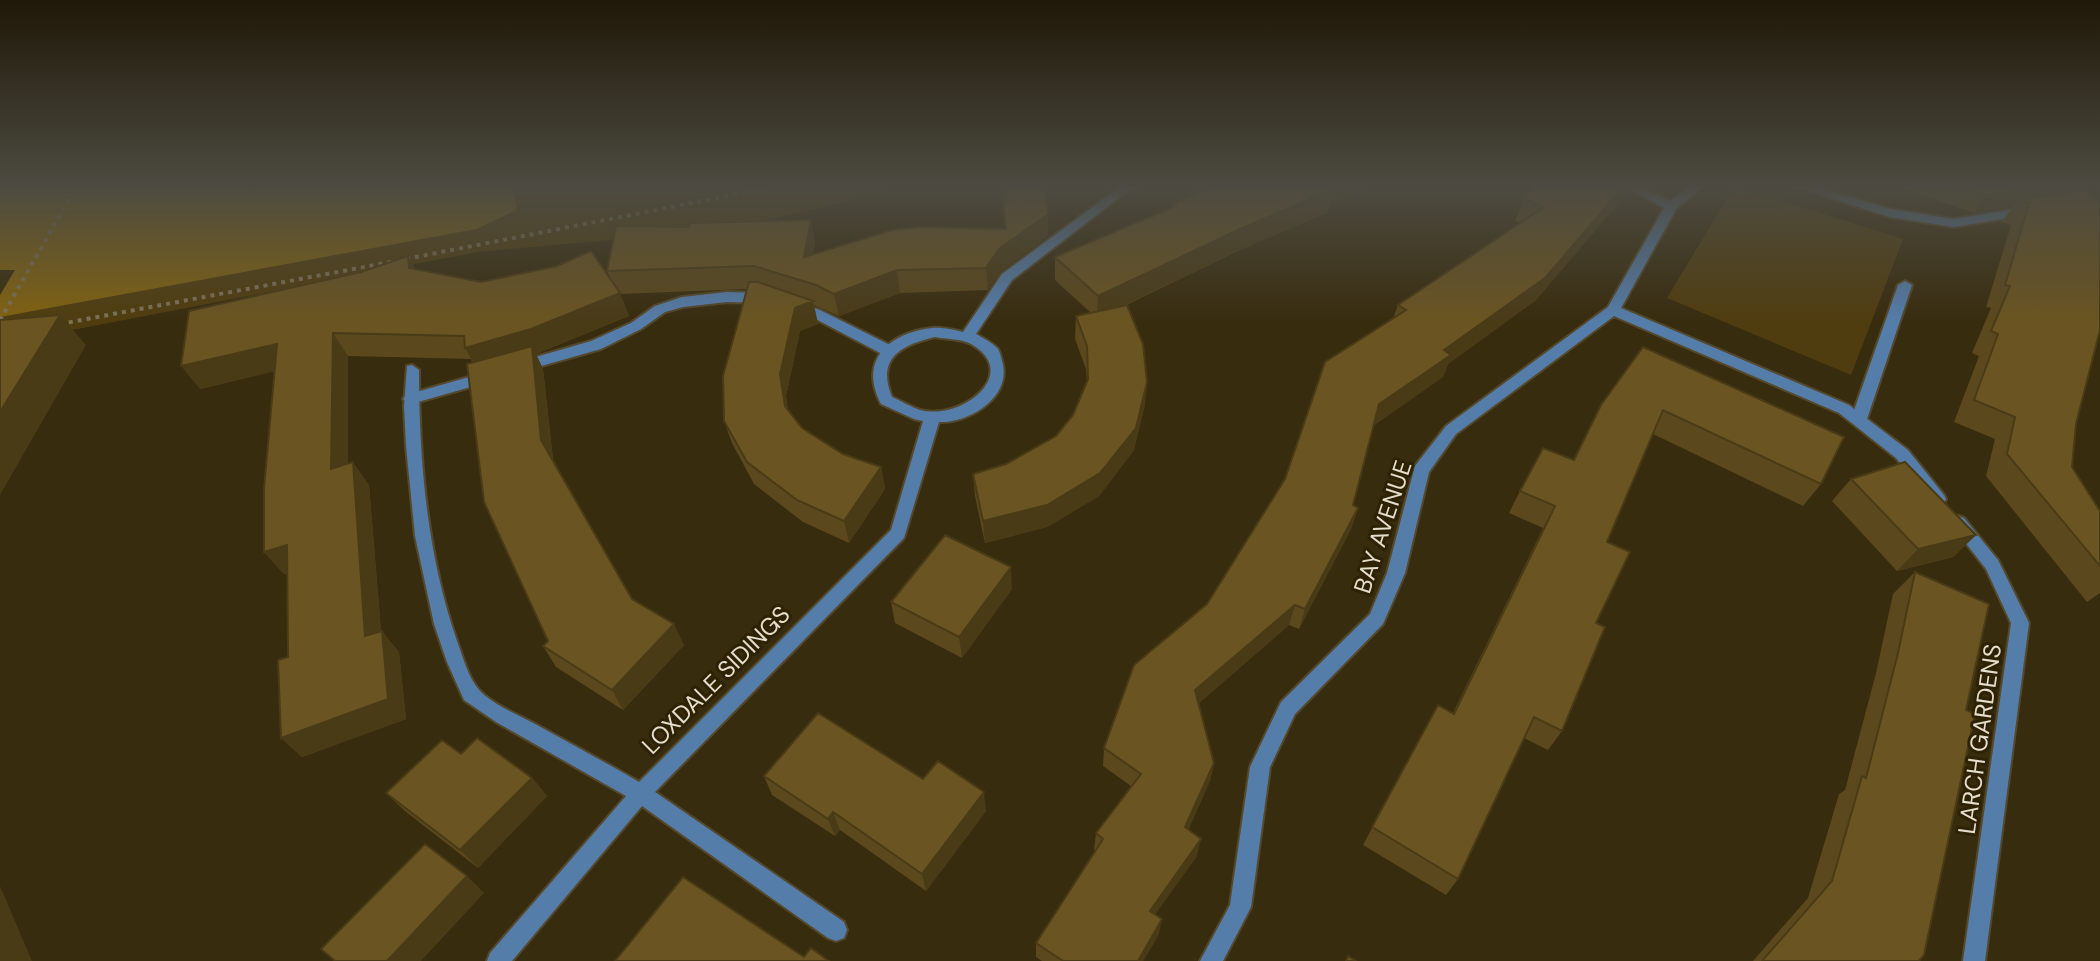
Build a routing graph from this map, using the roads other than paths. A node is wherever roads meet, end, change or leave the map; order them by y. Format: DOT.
graph roads {
  1 [pos="1066,232"];
  2 [pos="1657,232"];
  3 [pos="1905,285"];
  4 [pos="1613,310"];
  5 [pos="968,336"];
  6 [pos="889,351"];
  7 [pos="412,370"];
  8 [pos="411,399"];
  9 [pos="932,418"];
  10 [pos="1859,419"];
  11 [pos="642,792"];
  12 [pos="836,930"];
  13 [pos="498,961"];
  14 [pos="1211,961"];
  15 [pos="1974,961"];
  1 -- 5 [label="street"];
  2 -- 4 [label="street, BAY AVENUE"];
  3 -- 10 [label="street"];
  4 -- 10 [label="street, LARCH GARDENS"];
  4 -- 14 [label="street, BAY AVENUE"];
  5 -- 6 [label="street"];
  5 -- 9 [label="street"];
  6 -- 8 [label="street"];
  6 -- 9 [label="street"];
  7 -- 8 [label="street"];
  8 -- 11 [label="street"];
  9 -- 11 [label="street, LOXDALE SIDINGS"];
  10 -- 15 [label="street, LARCH GARDENS"];
  11 -- 12 [label="street"];
  11 -- 13 [label="street, LOXDALE SIDINGS"];
}
